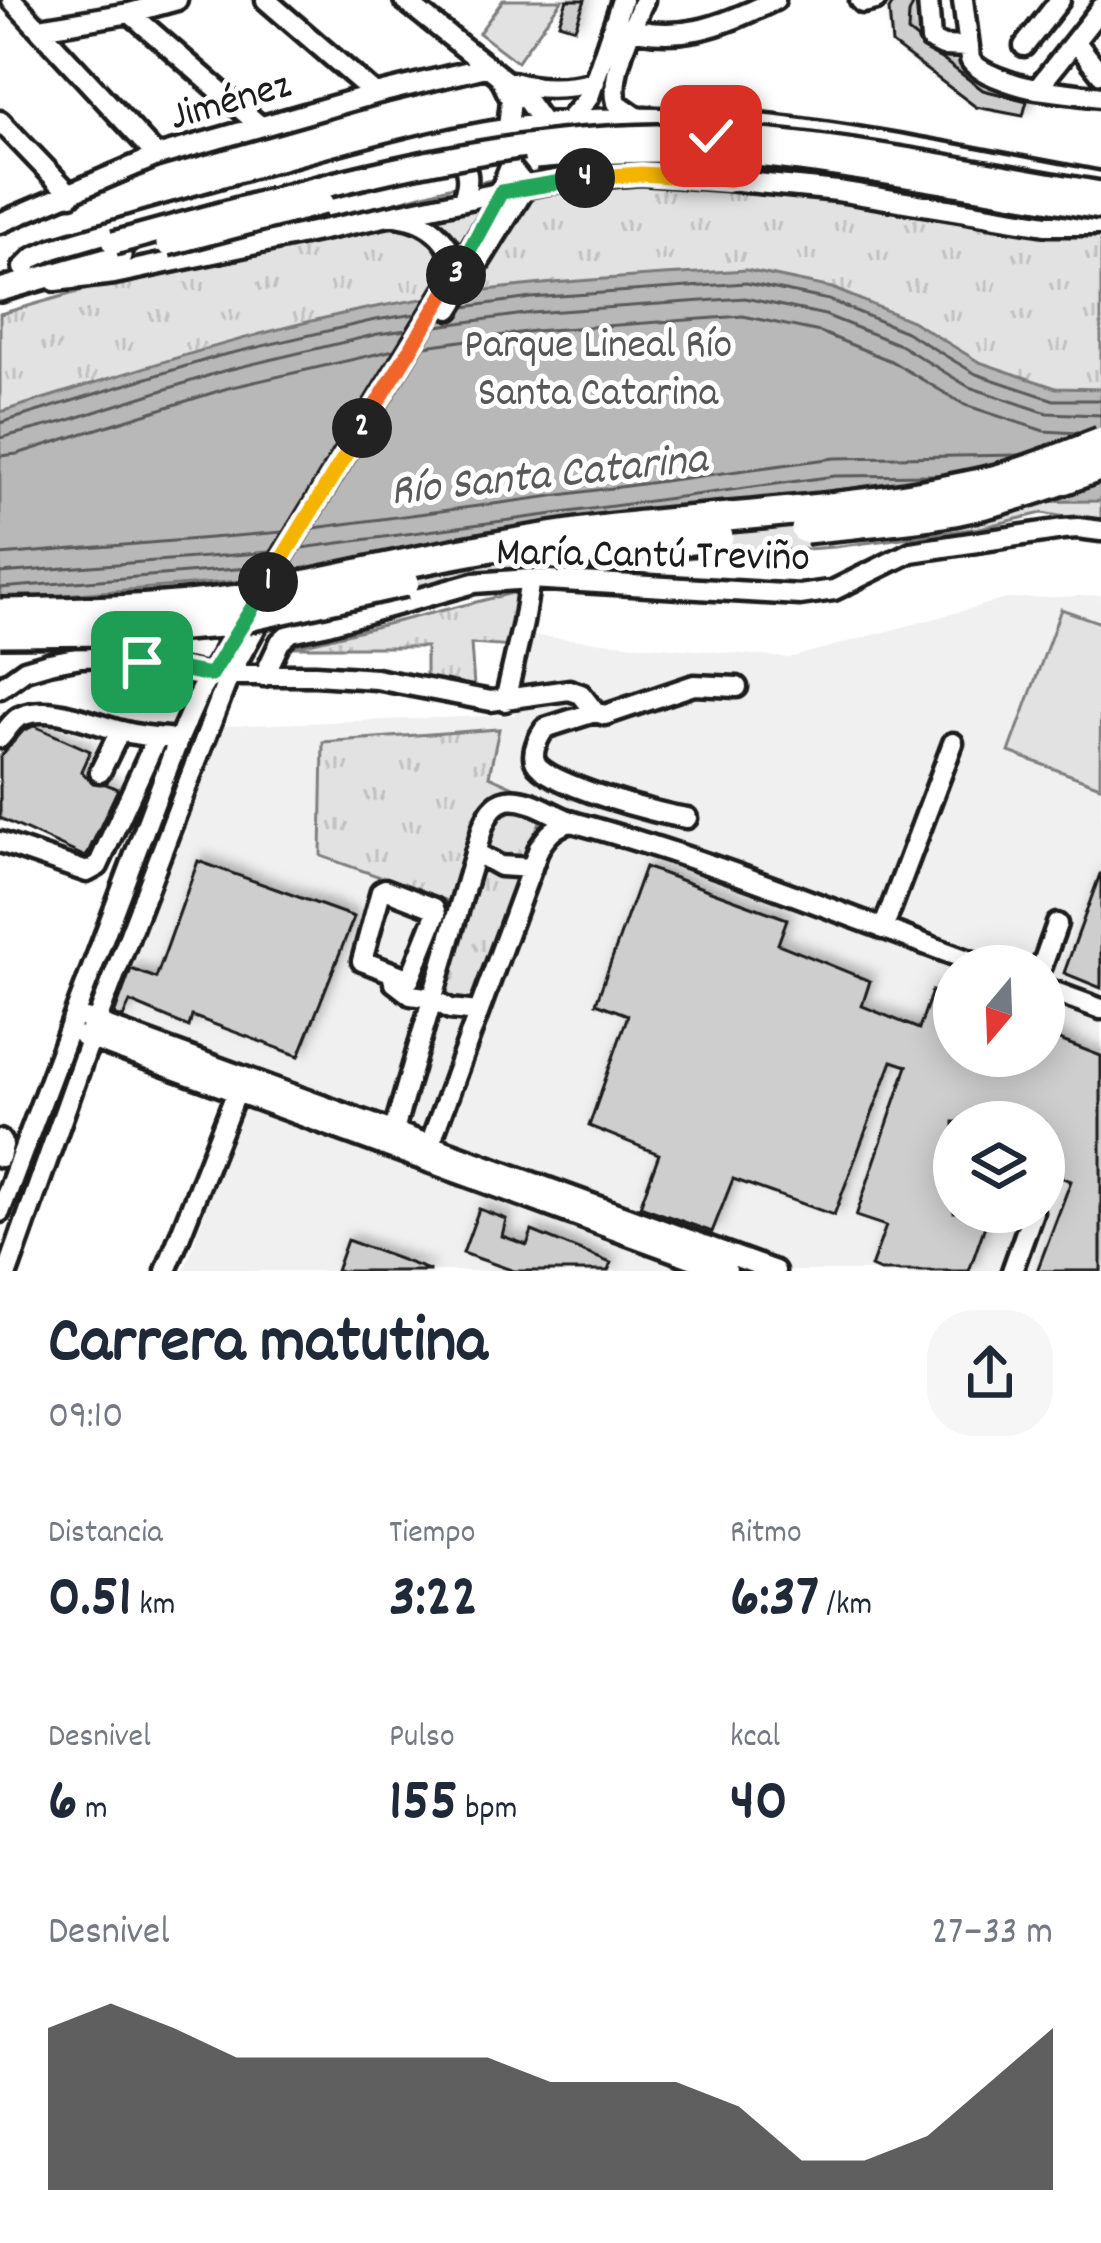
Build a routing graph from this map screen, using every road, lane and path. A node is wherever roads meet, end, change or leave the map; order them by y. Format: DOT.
graph roads {
  1 [pos="177,0"];
  2 [pos="266,0"];
  3 [pos="404,0"];
  4 [pos="622,0"];
  5 [pos="644,0"];
  6 [pos="775,0"];
  7 [pos="860,0"];
  8 [pos="876,0"];
  9 [pos="928,0"];
  10 [pos="963,0"];
  11 [pos="1060,0"];
  12 [pos="9,6"];
  13 [pos="1100,12"];
  14 [pos="130,13"];
  15 [pos="622,27"];
  16 [pos="40,28"];
  17 [pos="1075,41"];
  18 [pos="1024,46"];
  19 [pos="969,47"];
  20 [pos="494,73"];
  21 [pos="1101,74"];
  22 [pos="595,82"];
  23 [pos="1037,89"];
  24 [pos="375,94"];
  25 [pos="1101,97"];
  26 [pos="642,119"];
  27 [pos="0,121"];
  28 [pos="568,121"];
  29 [pos="739,122"];
  30 [pos="543,123"];
  31 [pos="259,125"];
  32 [pos="508,127"];
  33 [pos="437,140"];
  34 [pos="157,156"];
  35 [pos="510,167"];
  36 [pos="641,174"];
  37 [pos="727,180"];
  38 [pos="1101,182"];
  39 [pos="526,187"];
  40 [pos="501,192"];
  41 [pos="1101,193"];
  42 [pos="71,195"];
  43 [pos="462,200"];
  44 [pos="1101,208"];
  45 [pos="386,215"];
  46 [pos="0,223"];
  47 [pos="1101,225"];
  48 [pos="117,250"];
  49 [pos="0,274"];
  50 [pos="27,274"];
  51 [pos="456,283"];
  52 [pos="0,290"];
  53 [pos="1101,442"];
  54 [pos="1101,466"];
  55 [pos="1101,532"];
  56 [pos="530,580"];
  57 [pos="0,613"];
  58 [pos="0,632"];
  59 [pos="242,641"];
  60 [pos="0,667"];
  61 [pos="26,670"];
  62 [pos="220,676"];
  63 [pos="265,676"];
  64 [pos="737,687"];
  65 [pos="0,688"];
  66 [pos="505,701"];
  67 [pos="596,712"];
  68 [pos="120,731"];
  69 [pos="157,737"];
  70 [pos="0,738"];
  71 [pos="179,738"];
  72 [pos="204,742"];
  73 [pos="953,743"];
  74 [pos="100,772"];
  75 [pos="687,818"];
  76 [pos="573,822"];
  77 [pos="0,842"];
  78 [pos="475,852"];
  79 [pos="532,868"];
  80 [pos="1057,925"];
  81 [pos="883,928"];
  82 [pos="1050,945"];
  83 [pos="933,947"];
  84 [pos="392,973"];
  85 [pos="1065,996"];
  86 [pos="432,998"];
  87 [pos="1101,1009"];
  88 [pos="478,1012"];
  89 [pos="70,1022"];
  90 [pos="93,1030"];
  91 [pos="240,1084"];
  92 [pos="394,1130"];
  93 [pos="0,1140"];
  94 [pos="428,1151"];
  95 [pos="0,1157"];
  96 [pos="576,1206"];
  97 [pos="0,1212"];
  98 [pos="1026,1233"];
  99 [pos="4,1271"];
  100 [pos="166,1271"];
  101 [pos="727,1271"];
  102 [pos="775,1271"];
  103 [pos="1012,1271"];
  1 -- 14 [label="street"];
  2 -- 24 [label="street"];
  3 -- 20 [label="street"];
  4 -- 15 [label="street"];
  5 -- 15 [label="street"];
  6 -- 15 [label="street"];
  7 -- 8 [label="street"];
  9 -- 19 [label="street"];
  10 -- 19 [label="street"];
  11 -- 18 [label="street"];
  12 -- 16 [label="street"];
  13 -- 17 [label="street"];
  14 -- 16 [label="street"];
  14 -- 31 [label="street"];
  15 -- 22 [label="street"];
  15 -- 26 [label="street"];
  16 -- 34 [label="street"];
  17 -- 21 [label="street"];
  17 -- 23 [label="street"];
  19 -- 23 [label="street"];
  20 -- 22 [label="street"];
  20 -- 24 [label="street, Jiménez"];
  20 -- 30 [label="street"];
  20 -- 32 [label="street"];
  22 -- 28 [label="street"];
  23 -- 25 [label="street"];
  24 -- 31 [label="street, Jiménez"];
  26 -- 28 [label="street"];
  26 -- 29 [label="street"];
  26 -- 36 [label="street"];
  27 -- 42 [label="street"];
  28 -- 30 [label="street"];
  29 -- 37 [label="street"];
  29 -- 38 [label="street"];
  30 -- 32 [label="street"];
  31 -- 34 [label="street, Jiménez"];
  32 -- 33 [label="street"];
  32 -- 35 [label="street"];
  33 -- 43 [label="street"];
  33 -- 50 [label="street"];
  34 -- 42 [label="street, Jiménez"];
  35 -- 39 [label="street"];
  35 -- 40 [label="street"];
  36 -- 37 [label="street"];
  36 -- 39 [label="street"];
  37 -- 47 [label="street"];
  39 -- 40 [label="street"];
  39 -- 51 [label="street"];
  40 -- 43 [label="street"];
  40 -- 51 [label="street"];
  41 -- 48 [label="main road, bridge"];
  42 -- 46 [label="street, Jiménez"];
  43 -- 45 [label="street"];
  44 -- 48 [label="main road, bridge"];
  45 -- 50 [label="street"];
  45 -- 51 [label="street"];
  48 -- 50 [label="main road"];
  49 -- 50 [label="main road"];
  50 -- 52 [label="main road"];
  51 -- 59 [label="street, bridge"];
  53 -- 57 [label="highway, bridge"];
  54 -- 58 [label="highway, bridge"];
  55 -- 56 [label="street, María Cantú Treviño"];
  56 -- 63 [label="street, María Cantú Treviño"];
  56 -- 66 [label="street"];
  59 -- 62 [label="street"];
  59 -- 63 [label="street"];
  60 -- 61 [label="street"];
  61 -- 62 [label="street"];
  61 -- 65 [label="street"];
  62 -- 63 [label="street"];
  62 -- 71 [label="street"];
  62 -- 72 [label="street"];
  63 -- 66 [label="street"];
  64 -- 67 [label="street"];
  66 -- 67 [label="street"];
  67 -- 75 [label="street"];
  68 -- 69 [label="street"];
  68 -- 70 [label="street"];
  68 -- 74 [label="street"];
  69 -- 71 [label="street"];
  69 -- 77 [label="street"];
  71 -- 72 [label="street"];
  71 -- 89 [label="street"];
  72 -- 90 [label="street"];
  73 -- 81 [label="street"];
  76 -- 78 [label="street"];
  76 -- 79 [label="street"];
  76 -- 81 [label="street"];
  78 -- 79 [label="street"];
  78 -- 86 [label="street"];
  79 -- 88 [label="street"];
  80 -- 82 [label="street"];
  81 -- 83 [label="street"];
  84 -- 84 [label="street"];
  84 -- 86 [label="street"];
  85 -- 87 [label="street"];
  86 -- 88 [label="street"];
  86 -- 92 [label="street"];
  88 -- 94 [label="street"];
  89 -- 90 [label="street"];
  89 -- 97 [label="street"];
  90 -- 91 [label="street"];
  90 -- 99 [label="street"];
  91 -- 92 [label="street"];
  91 -- 94 [label="street"];
  91 -- 100 [label="street"];
  92 -- 94 [label="street"];
  93 -- 95 [label="street"];
  94 -- 96 [label="street"];
  96 -- 101 [label="street"];
  96 -- 102 [label="street"];
  98 -- 103 [label="street"];
}
